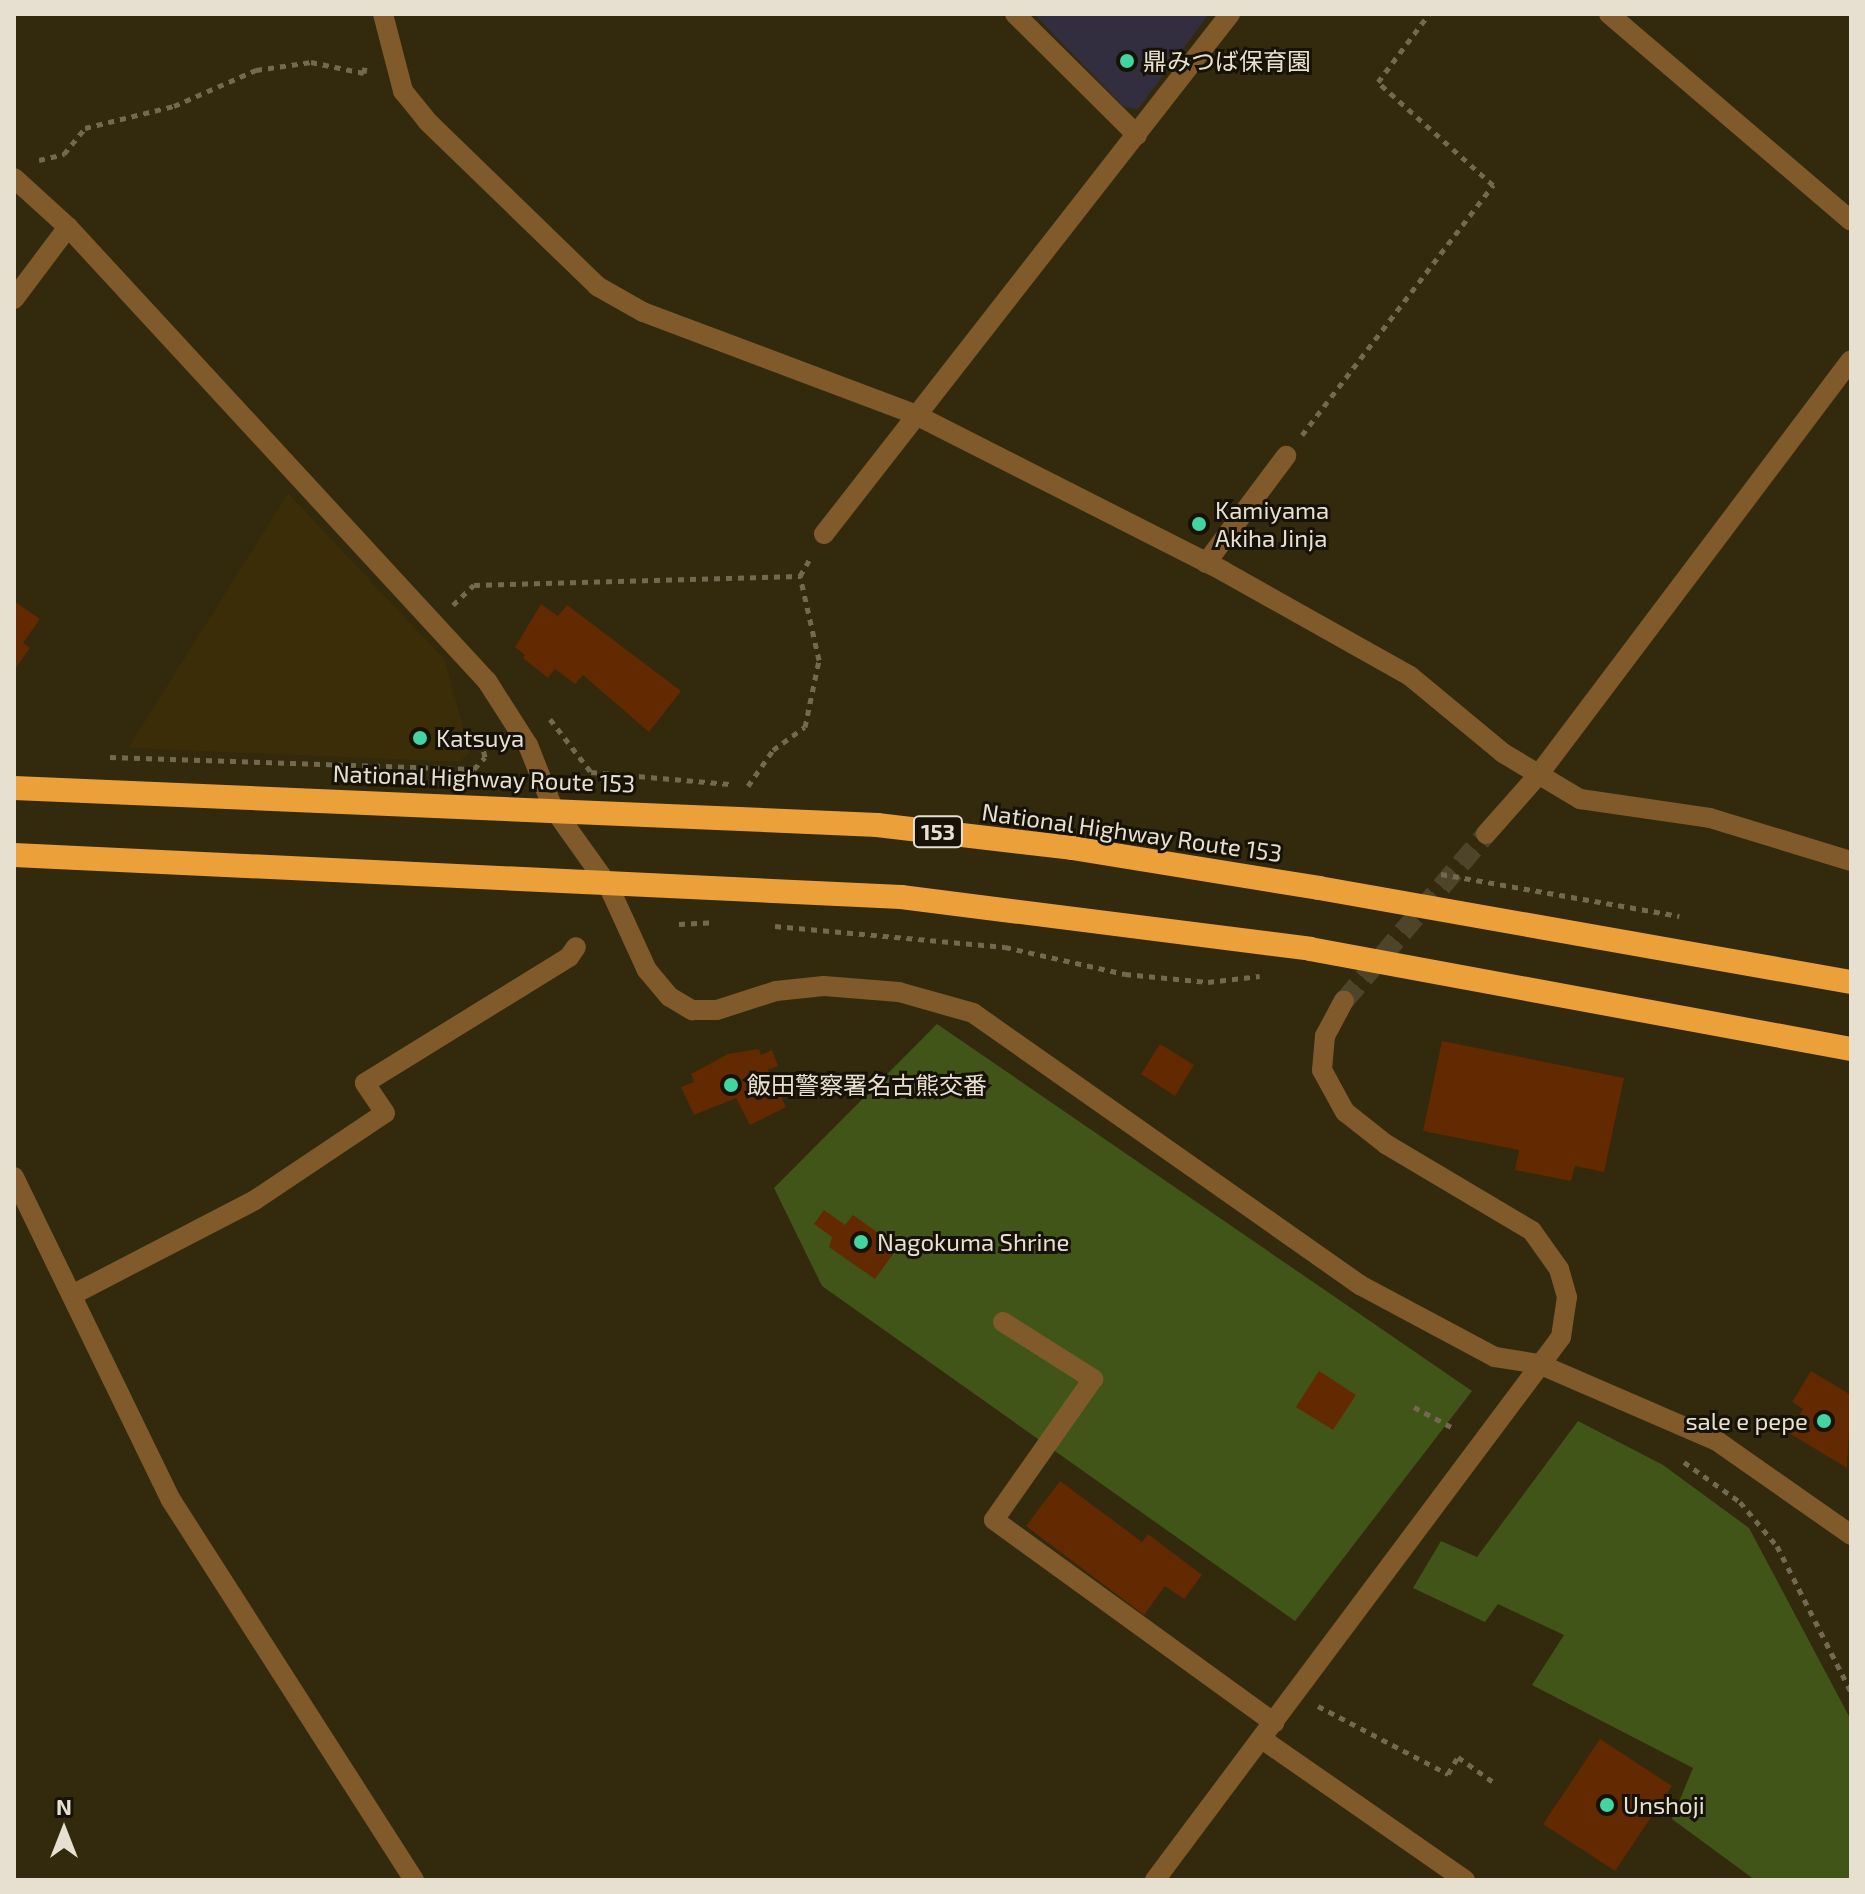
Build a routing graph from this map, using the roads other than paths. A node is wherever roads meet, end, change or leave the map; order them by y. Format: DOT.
graph roads {
  1 [pos="383,14"];
  2 [pos="1015,14"];
  3 [pos="1230,14"];
  4 [pos="1609,14"];
  5 [pos="1137,135"];
  6 [pos="14,178"];
  7 [pos="1851,221"];
  8 [pos="68,227"];
  9 [pos="14,299"];
  10 [pos="1851,360"];
  11 [pos="914,414"];
  12 [pos="1286,456"];
  13 [pos="824,534"];
  14 [pos="1206,563"];
  15 [pos="1539,774"];
  16 [pos="14,788"];
  17 [pos="553,808"];
  18 [pos="1486,834"];
  19 [pos="14,855"];
  20 [pos="1851,861"];
  21 [pos="608,885"];
  22 [pos="576,947"];
  23 [pos="1851,982"];
  24 [pos="1344,1001"];
  25 [pos="1851,1049"];
  26 [pos="14,1177"];
  27 [pos="72,1295"];
  28 [pos="1003,1322"];
  29 [pos="1539,1364"];
  30 [pos="1815,1506"];
  31 [pos="1851,1523"];
  32 [pos="1851,1535"];
  33 [pos="1268,1731"];
  34 [pos="414,1880"];
  35 [pos="1155,1880"];
  36 [pos="1465,1880"];
  1 -- 11 [label="street"];
  2 -- 5 [label="street"];
  3 -- 5 [label="street"];
  4 -- 7 [label="street"];
  5 -- 11 [label="street"];
  6 -- 8 [label="street"];
  8 -- 9 [label="street"];
  8 -- 17 [label="street"];
  10 -- 15 [label="street"];
  11 -- 13 [label="street"];
  11 -- 14 [label="street"];
  12 -- 14 [label="street"];
  14 -- 15 [label="street"];
  15 -- 18 [label="street"];
  15 -- 20 [label="street"];
  16 -- 17 [label="highway, National Highway Route 153 / 153"];
  17 -- 21 [label="street"];
  17 -- 23 [label="highway, National Highway Route 153 / 153"];
  19 -- 21 [label="highway"];
  21 -- 25 [label="highway"];
  21 -- 29 [label="street"];
  22 -- 27 [label="street"];
  24 -- 29 [label="street"];
  26 -- 27 [label="street"];
  27 -- 34 [label="street"];
  28 -- 33 [label="street"];
  29 -- 30 [label="street"];
  29 -- 33 [label="street"];
  30 -- 31 [label="street"];
  30 -- 32 [label="street"];
  33 -- 35 [label="street"];
  33 -- 36 [label="street"];
}
